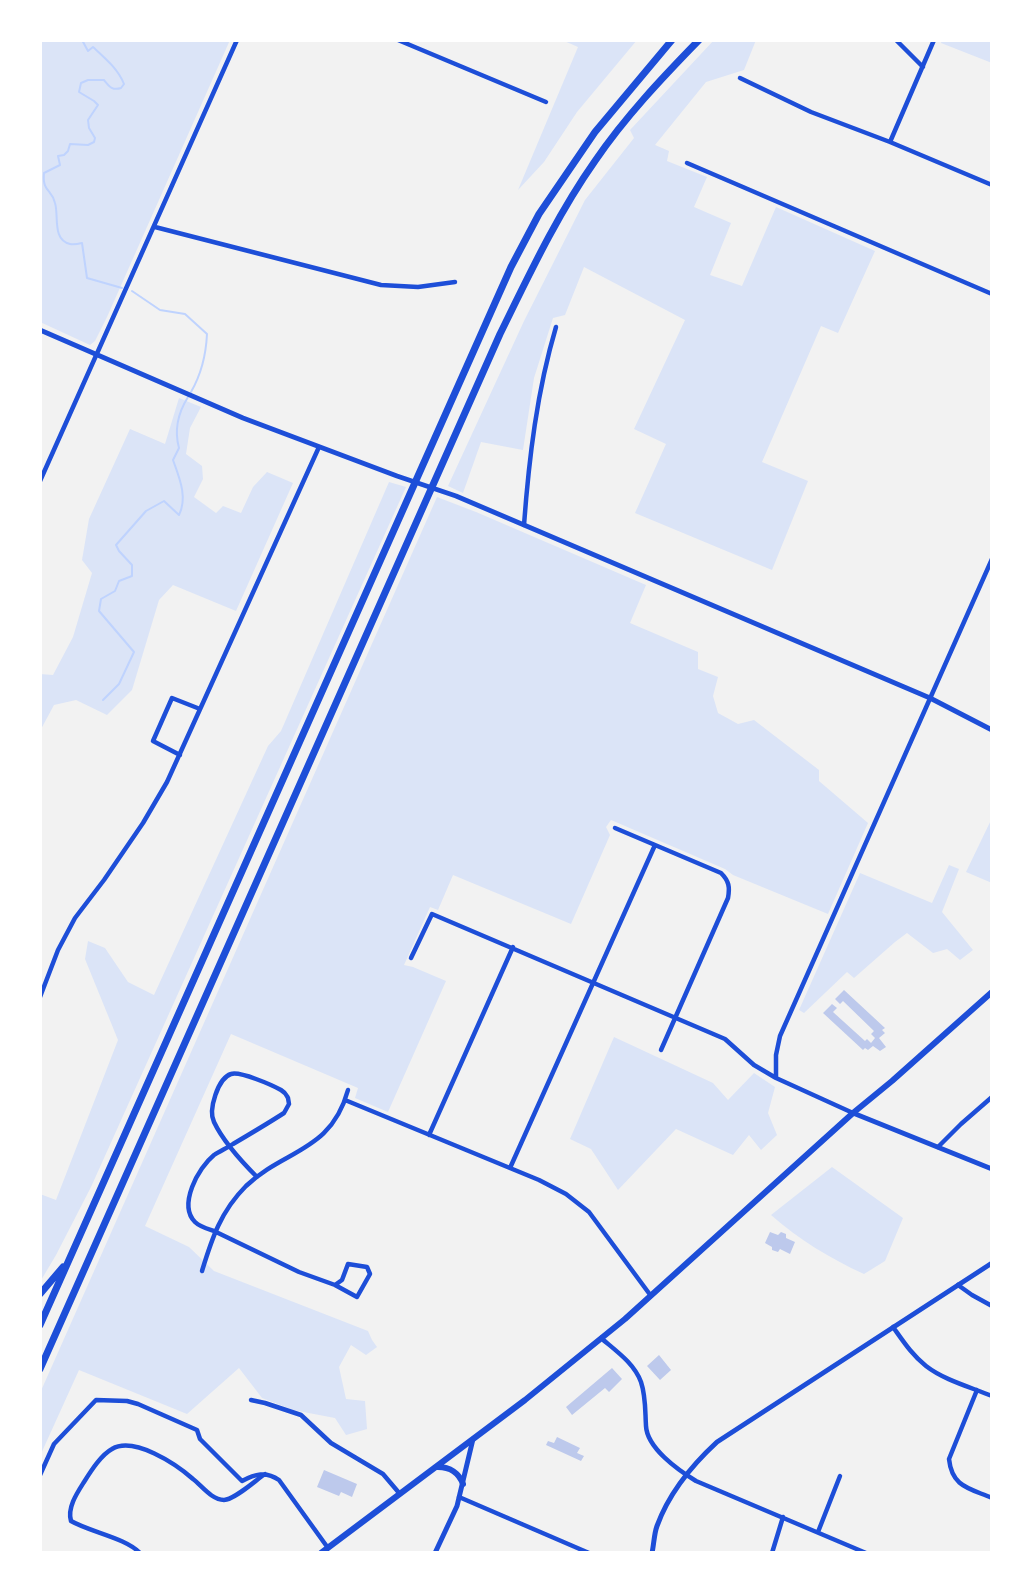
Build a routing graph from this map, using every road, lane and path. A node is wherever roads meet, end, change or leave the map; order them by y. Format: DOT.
graph roads {
  1 [pos="237,40"];
  2 [pos="398,40"];
  3 [pos="673,40"];
  4 [pos="699,40"];
  5 [pos="896,40"];
  6 [pos="934,40"];
  7 [pos="923,67"];
  8 [pos="740,78"];
  9 [pos="546,102"];
  10 [pos="890,142"];
  11 [pos="687,163"];
  12 [pos="992,185"];
  13 [pos="155,227"];
  14 [pos="455,282"];
  15 [pos="992,294"];
  16 [pos="556,327"];
  17 [pos="40,330"];
  18 [pos="97,354"];
  19 [pos="319,447"];
  20 [pos="40,481"];
  21 [pos="524,525"];
  22 [pos="992,559"];
  23 [pos="930,698"];
  24 [pos="200,709"];
  25 [pos="992,730"];
  26 [pos="180,755"];
  27 [pos="615,828"];
  28 [pos="655,845"];
  29 [pos="513,947"];
  30 [pos="411,958"];
  31 [pos="595,982"];
  32 [pos="992,992"];
  33 [pos="40,997"];
  34 [pos="676,1018"];
  35 [pos="661,1050"];
  36 [pos="776,1077"];
  37 [pos="348,1090"];
  38 [pos="992,1097"];
  39 [pos="345,1100"];
  40 [pos="853,1113"];
  41 [pos="429,1135"];
  42 [pos="230,1146"];
  43 [pos="938,1147"];
  44 [pos="510,1168"];
  45 [pos="992,1169"];
  46 [pos="257,1177"];
  47 [pos="214,1231"];
  48 [pos="70,1258"];
  49 [pos="992,1263"];
  50 [pos="202,1271"];
  51 [pos="335,1285"];
  52 [pos="958,1285"];
  53 [pos="40,1294"];
  54 [pos="651,1296"];
  55 [pos="992,1306"];
  56 [pos="40,1325"];
  57 [pos="893,1327"];
  58 [pos="601,1338"];
  59 [pos="40,1369"];
  60 [pos="977,1390"];
  61 [pos="992,1396"];
  62 [pos="251,1400"];
  63 [pos="473,1439"];
  64 [pos="436,1468"];
  65 [pos="265,1473"];
  66 [pos="685,1474"];
  67 [pos="40,1475"];
  68 [pos="840,1476"];
  69 [pos="463,1484"];
  70 [pos="400,1494"];
  71 [pos="459,1497"];
  72 [pos="992,1498"];
  73 [pos="783,1517"];
  74 [pos="818,1532"];
  75 [pos="328,1548"];
  76 [pos="586,1552"];
  77 [pos="140,1553"];
  78 [pos="321,1553"];
  79 [pos="435,1553"];
  80 [pos="652,1553"];
  81 [pos="772,1553"];
  82 [pos="866,1553"];
  1 -- 13 [label="street"];
  2 -- 9 [label="street"];
  3 -- 48 [label="highway"];
  4 -- 59 [label="highway"];
  5 -- 7 [label="street"];
  6 -- 7 [label="street"];
  7 -- 10 [label="street"];
  8 -- 10 [label="street"];
  10 -- 12 [label="street"];
  11 -- 15 [label="street"];
  13 -- 14 [label="street"];
  13 -- 18 [label="street"];
  16 -- 21 [label="street"];
  17 -- 18 [label="street"];
  18 -- 19 [label="street"];
  18 -- 20 [label="street"];
  19 -- 21 [label="street"];
  19 -- 24 [label="street"];
  21 -- 23 [label="street"];
  22 -- 23 [label="street"];
  23 -- 25 [label="street"];
  23 -- 36 [label="street"];
  24 -- 26 [label="street"];
  24 -- 26 [label="street"];
  26 -- 33 [label="street"];
  27 -- 28 [label="street"];
  28 -- 31 [label="street"];
  28 -- 34 [label="street"];
  29 -- 30 [label="street"];
  29 -- 31 [label="street"];
  29 -- 41 [label="street"];
  31 -- 34 [label="street"];
  31 -- 44 [label="street"];
  32 -- 40 [label="main road"];
  34 -- 35 [label="street"];
  34 -- 36 [label="street"];
  36 -- 40 [label="street"];
  37 -- 39 [label="street"];
  38 -- 43 [label="street"];
  39 -- 41 [label="street"];
  39 -- 46 [label="street"];
  40 -- 43 [label="street"];
  40 -- 54 [label="main road"];
  41 -- 44 [label="street"];
  42 -- 42 [label="street"];
  42 -- 46 [label="street"];
  42 -- 47 [label="street"];
  43 -- 45 [label="street"];
  44 -- 54 [label="street"];
  46 -- 47 [label="street"];
  47 -- 50 [label="street"];
  47 -- 51 [label="street"];
  48 -- 53 [label="highway"];
  48 -- 56 [label="highway"];
  49 -- 52 [label="street"];
  51 -- 51 [label="street"];
  52 -- 55 [label="street"];
  52 -- 57 [label="street"];
  54 -- 58 [label="main road"];
  57 -- 60 [label="street"];
  57 -- 66 [label="street"];
  58 -- 63 [label="main road"];
  58 -- 66 [label="street"];
  60 -- 61 [label="street"];
  60 -- 72 [label="street"];
  62 -- 70 [label="street"];
  63 -- 64 [label="main road"];
  63 -- 69 [label="street"];
  64 -- 69 [label="main road"];
  64 -- 70 [label="main road"];
  65 -- 67 [label="street"];
  65 -- 75 [label="street"];
  65 -- 77 [label="street"];
  66 -- 73 [label="street"];
  66 -- 80 [label="street"];
  68 -- 74 [label="street"];
  69 -- 71 [label="street"];
  70 -- 75 [label="main road"];
  71 -- 76 [label="street"];
  71 -- 79 [label="street"];
  73 -- 74 [label="street"];
  73 -- 81 [label="street"];
  74 -- 82 [label="street"];
  75 -- 78 [label="main road"];
}
